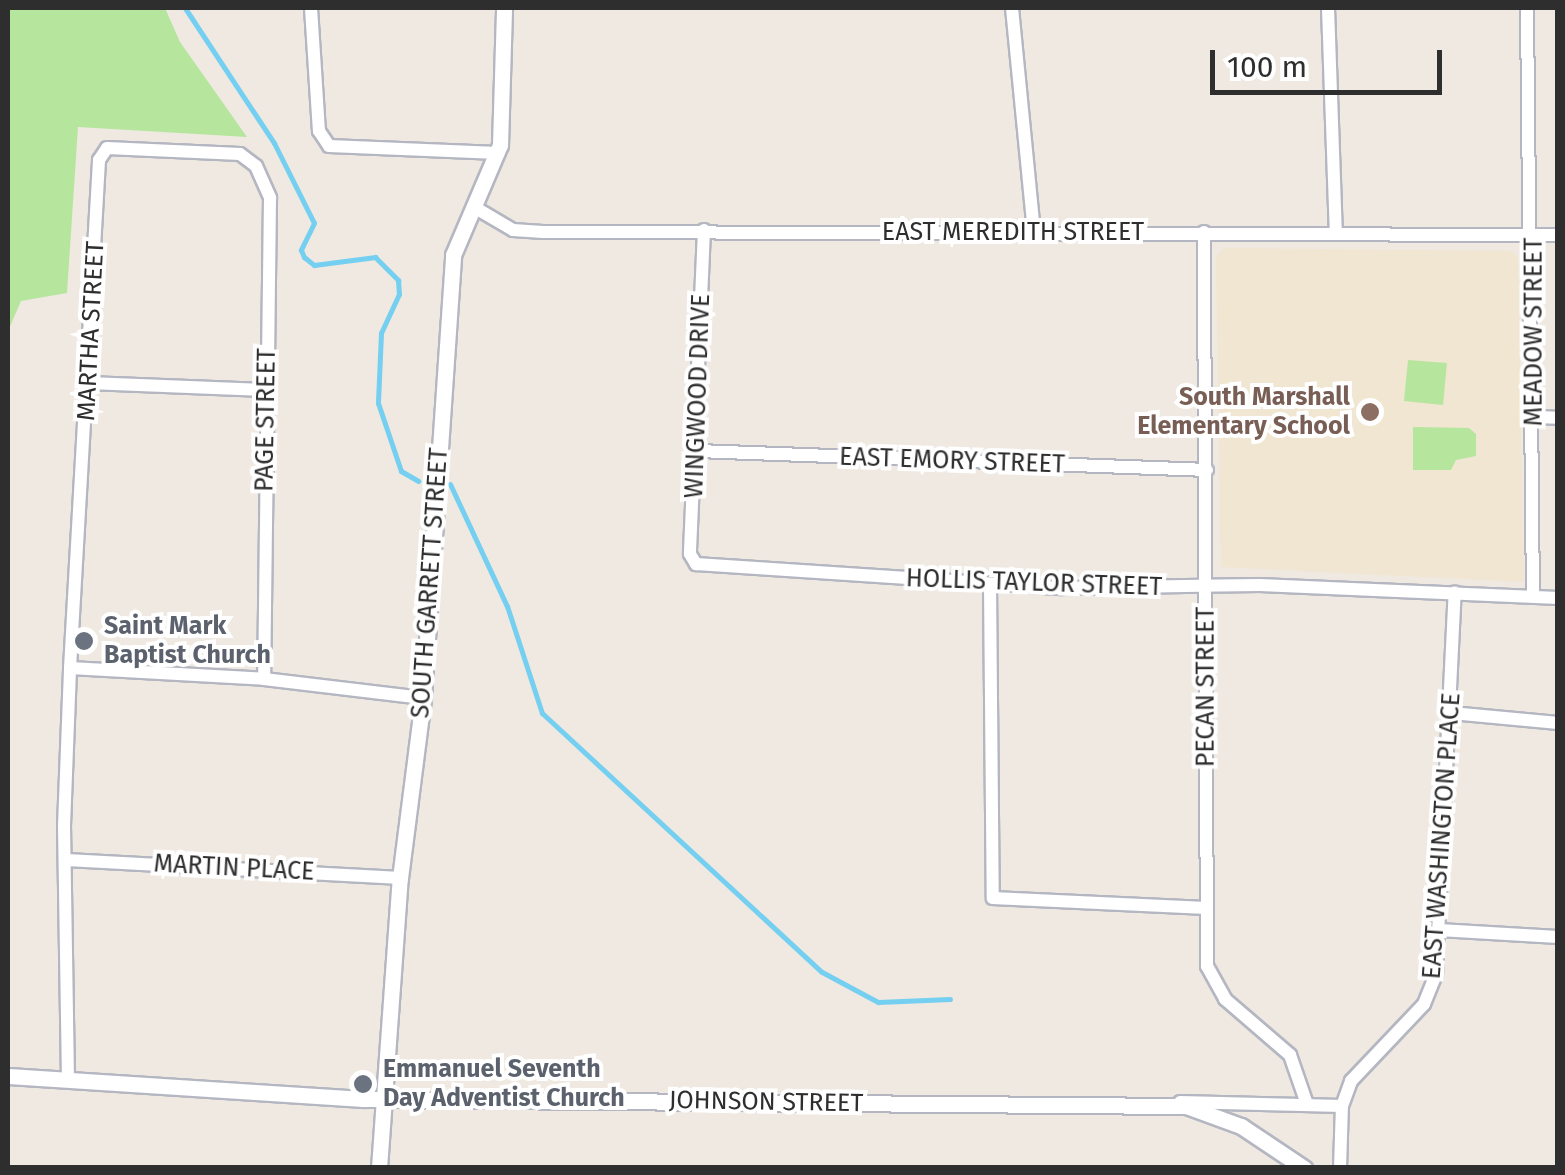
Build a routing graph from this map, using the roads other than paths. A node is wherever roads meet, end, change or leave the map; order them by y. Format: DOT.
graph roads {
  1 [pos="311,8"];
  2 [pos="504,8"];
  3 [pos="1012,8"];
  4 [pos="1328,8"];
  5 [pos="1528,8"];
  6 [pos="498,153"];
  7 [pos="256,166"];
  8 [pos="474,207"];
  9 [pos="704,230"];
  10 [pos="1034,232"];
  11 [pos="1204,232"];
  12 [pos="1336,234"];
  13 [pos="1534,235"];
  14 [pos="1558,235"];
  15 [pos="88,383"];
  16 [pos="265,390"];
  17 [pos="1534,417"];
  18 [pos="1558,418"];
  19 [pos="697,451"];
  20 [pos="1207,470"];
  21 [pos="692,561"];
  22 [pos="990,584"];
  23 [pos="1206,586"];
  24 [pos="1455,592"];
  25 [pos="1533,596"];
  26 [pos="1558,598"];
  27 [pos="70,668"];
  28 [pos="264,678"];
  29 [pos="424,698"];
  30 [pos="1452,713"];
  31 [pos="1558,723"];
  32 [pos="68,860"];
  33 [pos="400,878"];
  34 [pos="1206,908"];
  35 [pos="1439,930"];
  36 [pos="1558,937"];
  37 [pos="8,1076"];
  38 [pos="68,1080"];
  39 [pos="383,1098"];
  40 [pos="1307,1104"];
  41 [pos="1165,1105"];
  42 [pos="1342,1106"];
  43 [pos="379,1168"];
  44 [pos="1304,1168"];
  45 [pos="1340,1168"];
  1 -- 6 [label="street"];
  2 -- 6 [label="street, SOUTH GARRETT STREET"];
  3 -- 10 [label="street"];
  4 -- 12 [label="street"];
  5 -- 13 [label="street, MEADOW STREET"];
  6 -- 8 [label="street, SOUTH GARRETT STREET"];
  7 -- 15 [label="street, MARTHA STREET"];
  7 -- 16 [label="street, PAGE STREET"];
  8 -- 9 [label="street, EAST MEREDITH STREET"];
  8 -- 29 [label="street, SOUTH GARRETT STREET"];
  9 -- 10 [label="street, EAST MEREDITH STREET"];
  9 -- 19 [label="street, WINGWOOD DRIVE"];
  10 -- 11 [label="street, EAST MEREDITH STREET"];
  11 -- 12 [label="street, EAST MEREDITH STREET"];
  11 -- 20 [label="street, PECAN STREET"];
  12 -- 13 [label="street, EAST MEREDITH STREET"];
  13 -- 14 [label="street, EAST MEREDITH STREET"];
  13 -- 17 [label="street, MEADOW STREET"];
  15 -- 16 [label="street"];
  15 -- 27 [label="street, MARTHA STREET"];
  16 -- 28 [label="street, PAGE STREET"];
  17 -- 18 [label="street"];
  17 -- 25 [label="street, MEADOW STREET"];
  19 -- 20 [label="street, EAST EMORY STREET"];
  19 -- 21 [label="street, WINGWOOD DRIVE"];
  20 -- 23 [label="street, PECAN STREET"];
  21 -- 22 [label="street, HOLLIS TAYLOR STREET"];
  22 -- 23 [label="street, HOLLIS TAYLOR STREET"];
  22 -- 34 [label="street"];
  23 -- 24 [label="street, HOLLIS TAYLOR STREET"];
  23 -- 34 [label="street, PECAN STREET"];
  24 -- 25 [label="street, HOLLIS TAYLOR STREET"];
  24 -- 30 [label="street, EAST WASHINGTON PLACE"];
  25 -- 26 [label="street, HOLLIS TAYLOR STREET"];
  27 -- 28 [label="street"];
  27 -- 32 [label="street, MARTHA STREET"];
  28 -- 29 [label="street"];
  29 -- 33 [label="street, SOUTH GARRETT STREET"];
  30 -- 31 [label="street"];
  30 -- 35 [label="street, EAST WASHINGTON PLACE"];
  32 -- 33 [label="street, MARTIN PLACE"];
  32 -- 38 [label="street, MARTHA STREET"];
  33 -- 39 [label="street, SOUTH GARRETT STREET"];
  34 -- 40 [label="street, PECAN STREET"];
  35 -- 36 [label="street"];
  35 -- 42 [label="street, EAST WASHINGTON PLACE"];
  37 -- 38 [label="street, JOHNSON STREET"];
  38 -- 39 [label="street, JOHNSON STREET"];
  39 -- 41 [label="street, JOHNSON STREET"];
  39 -- 43 [label="street, SOUTH GARRETT STREET"];
  40 -- 41 [label="street, JOHNSON STREET"];
  40 -- 42 [label="street, JOHNSON STREET"];
  41 -- 44 [label="street, JOHNSON STREET"];
  42 -- 45 [label="street"];
}
